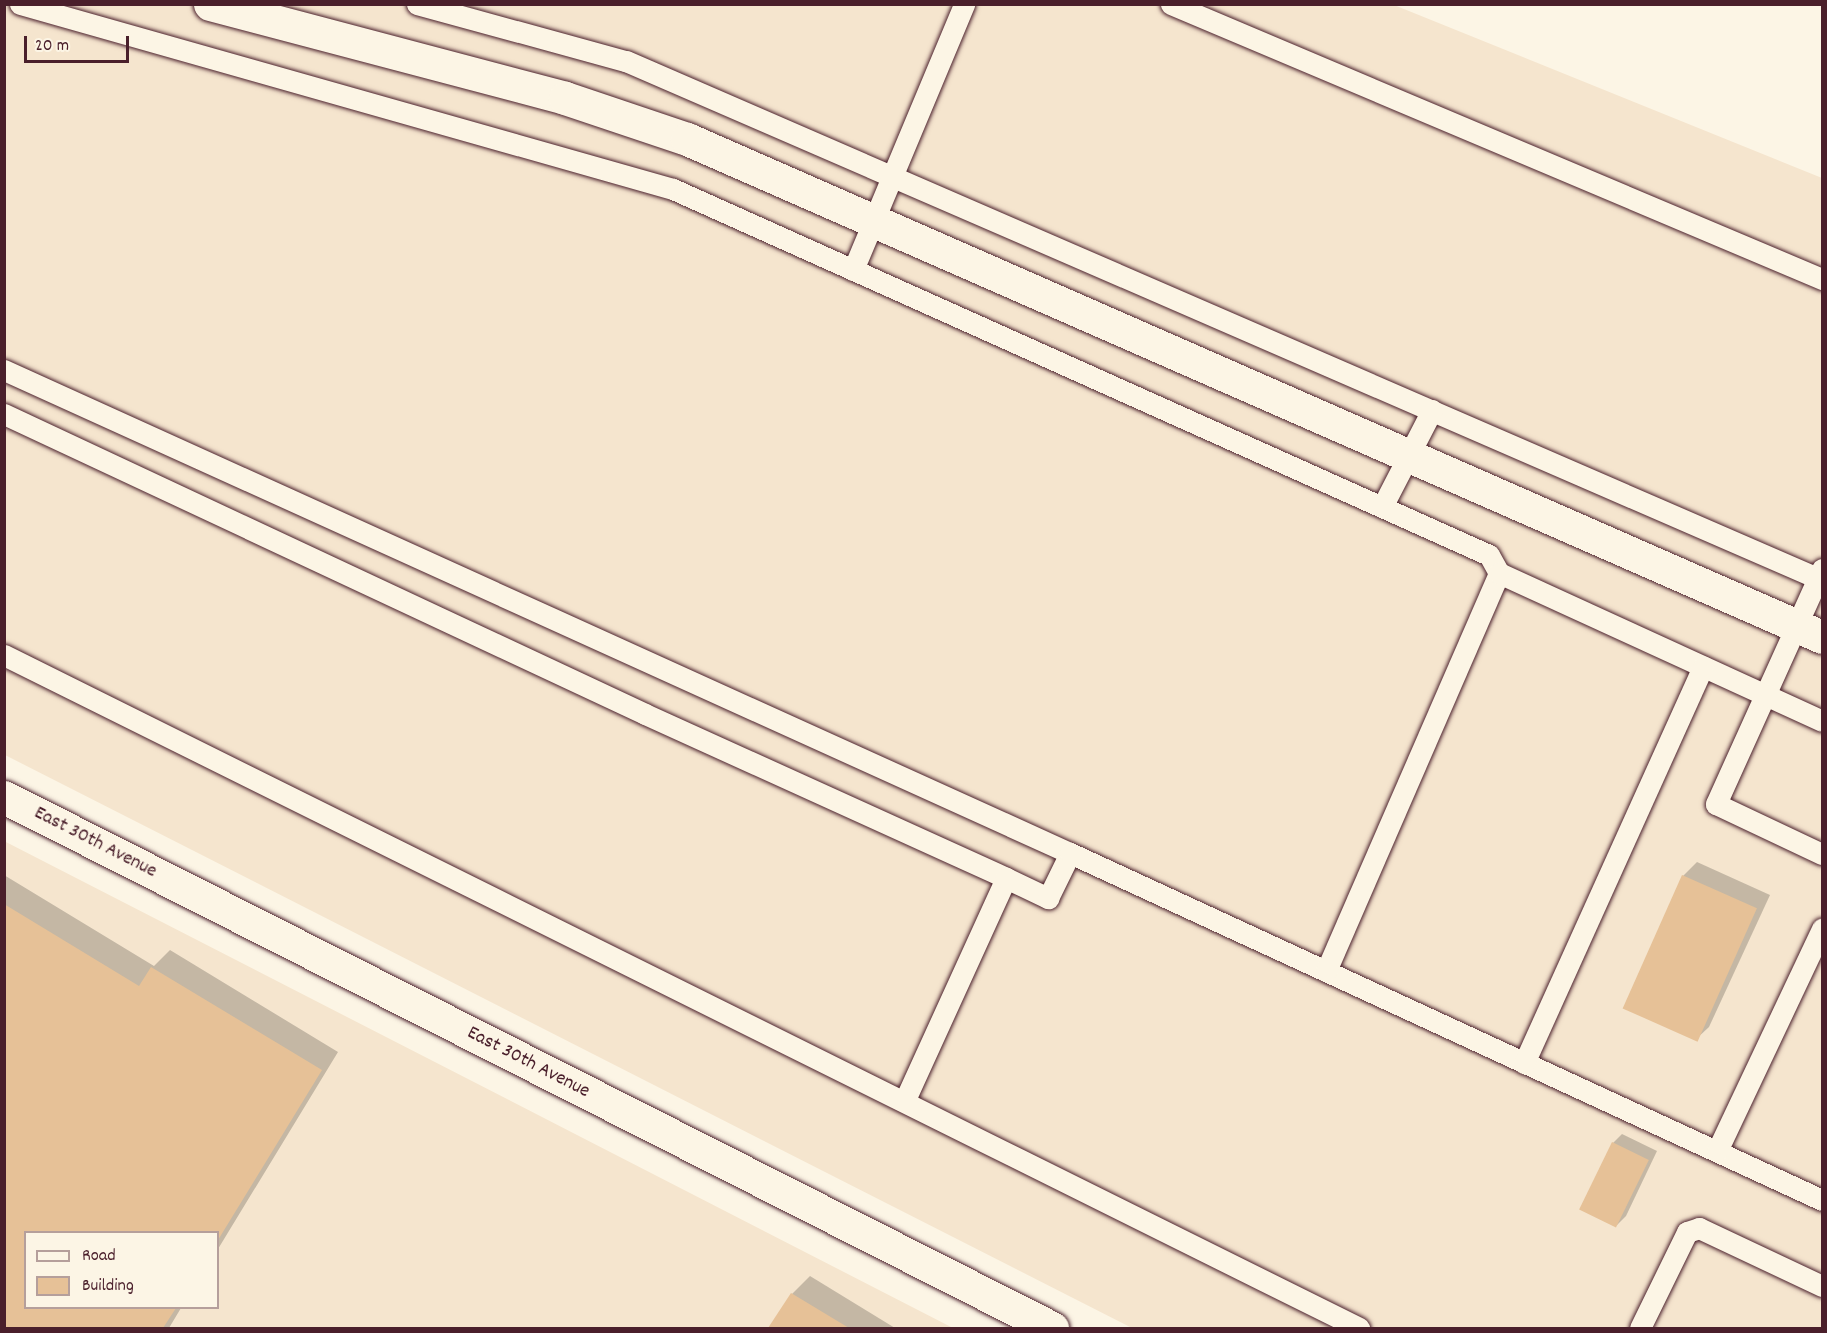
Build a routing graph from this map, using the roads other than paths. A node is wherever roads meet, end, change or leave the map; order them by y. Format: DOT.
graph roads {
  1 [pos="20,4"];
  2 [pos="210,4"];
  3 [pos="417,4"];
  4 [pos="964,4"];
  5 [pos="1171,4"];
  6 [pos="892,176"];
  7 [pos="873,220"];
  8 [pos="853,270"];
  9 [pos="1822,279"];
  10 [pos="4,370"];
  11 [pos="1432,410"];
  12 [pos="4,414"];
  13 [pos="1409,454"];
  14 [pos="1382,507"];
  15 [pos="1499,573"];
  16 [pos="1821,576"];
  17 [pos="1810,632"];
  18 [pos="4,655"];
  19 [pos="1703,667"];
  20 [pos="1766,695"];
  21 [pos="1822,721"];
  22 [pos="4,797"];
  23 [pos="1070,853"];
  24 [pos="1822,854"];
  25 [pos="1006,878"];
  26 [pos="1822,929"];
  27 [pos="1326,971"];
  28 [pos="1524,1063"];
  29 [pos="905,1100"];
  30 [pos="1717,1151"];
  31 [pos="1822,1200"];
  32 [pos="1822,1286"];
  33 [pos="1052,1329"];
  34 [pos="1359,1329"];
  35 [pos="1640,1329"];
  1 -- 8 [label="lane"];
  2 -- 7 [label="street"];
  3 -- 6 [label="lane"];
  4 -- 6 [label="lane"];
  5 -- 9 [label="lane"];
  6 -- 7 [label="lane"];
  6 -- 11 [label="lane"];
  7 -- 8 [label="lane"];
  7 -- 13 [label="street"];
  8 -- 14 [label="lane"];
  10 -- 23 [label="lane"];
  11 -- 13 [label="lane"];
  11 -- 16 [label="lane"];
  12 -- 25 [label="lane"];
  13 -- 14 [label="lane"];
  13 -- 17 [label="street"];
  14 -- 15 [label="lane"];
  15 -- 19 [label="lane"];
  15 -- 27 [label="lane"];
  16 -- 17 [label="lane"];
  17 -- 20 [label="lane"];
  18 -- 29 [label="lane"];
  19 -- 20 [label="lane"];
  19 -- 28 [label="lane"];
  20 -- 21 [label="lane"];
  20 -- 24 [label="lane"];
  22 -- 33 [label="street, East 30th Avenue"];
  23 -- 25 [label="lane"];
  23 -- 27 [label="lane"];
  25 -- 29 [label="lane"];
  26 -- 30 [label="lane"];
  27 -- 28 [label="lane"];
  28 -- 30 [label="lane"];
  29 -- 34 [label="lane"];
  30 -- 31 [label="lane"];
  32 -- 35 [label="lane"];
}
